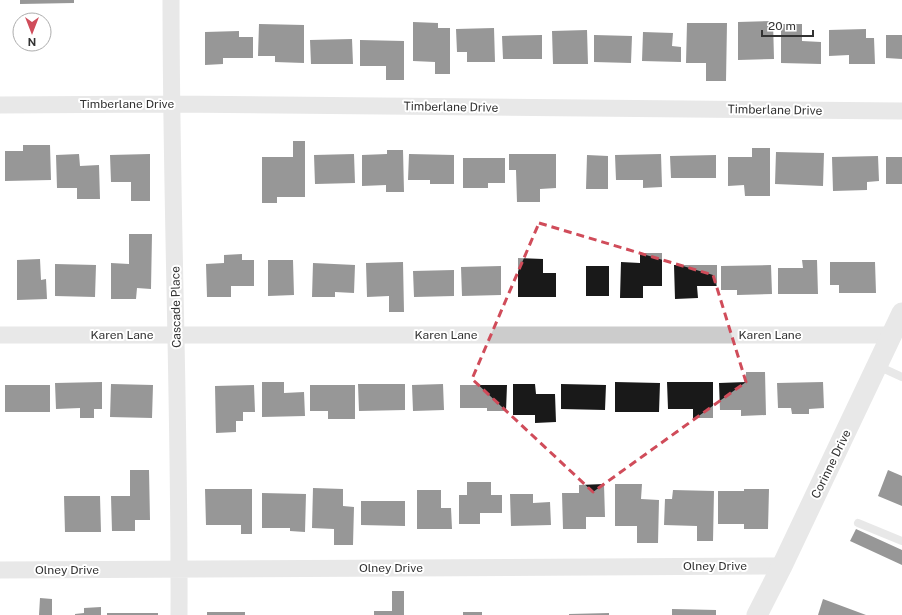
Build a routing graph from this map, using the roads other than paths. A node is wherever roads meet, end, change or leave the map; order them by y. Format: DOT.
graph roads {
  1 [pos="170,0"];
  2 [pos="171,104"];
  3 [pos="0,105"];
  4 [pos="902,111"];
  5 [pos="902,313"];
  6 [pos="176,334"];
  7 [pos="0,335"];
  8 [pos="892,335"];
  9 [pos="878,366"];
  10 [pos="902,377"];
  11 [pos="858,523"];
  12 [pos="902,541"];
  13 [pos="782,566"];
  14 [pos="180,569"];
  15 [pos="0,570"];
  16 [pos="179,615"];
  17 [pos="757,615"];
  1 -- 2 [label="street, Cascade Place"];
  2 -- 3 [label="street, Timberlane Drive"];
  2 -- 4 [label="street, Timberlane Drive"];
  2 -- 6 [label="street, Cascade Place"];
  5 -- 8 [label="street, Corinne Drive"];
  6 -- 7 [label="street, Karen Lane"];
  6 -- 8 [label="street, Karen Lane"];
  6 -- 14 [label="street, Cascade Place"];
  8 -- 9 [label="street, Corinne Drive"];
  9 -- 10 [label="lane"];
  9 -- 13 [label="street, Corinne Drive"];
  11 -- 12 [label="lane"];
  13 -- 14 [label="street, Olney Drive"];
  13 -- 17 [label="street, Corinne Drive"];
  14 -- 15 [label="street, Olney Drive"];
  14 -- 16 [label="street, Cascade Place"];
}
